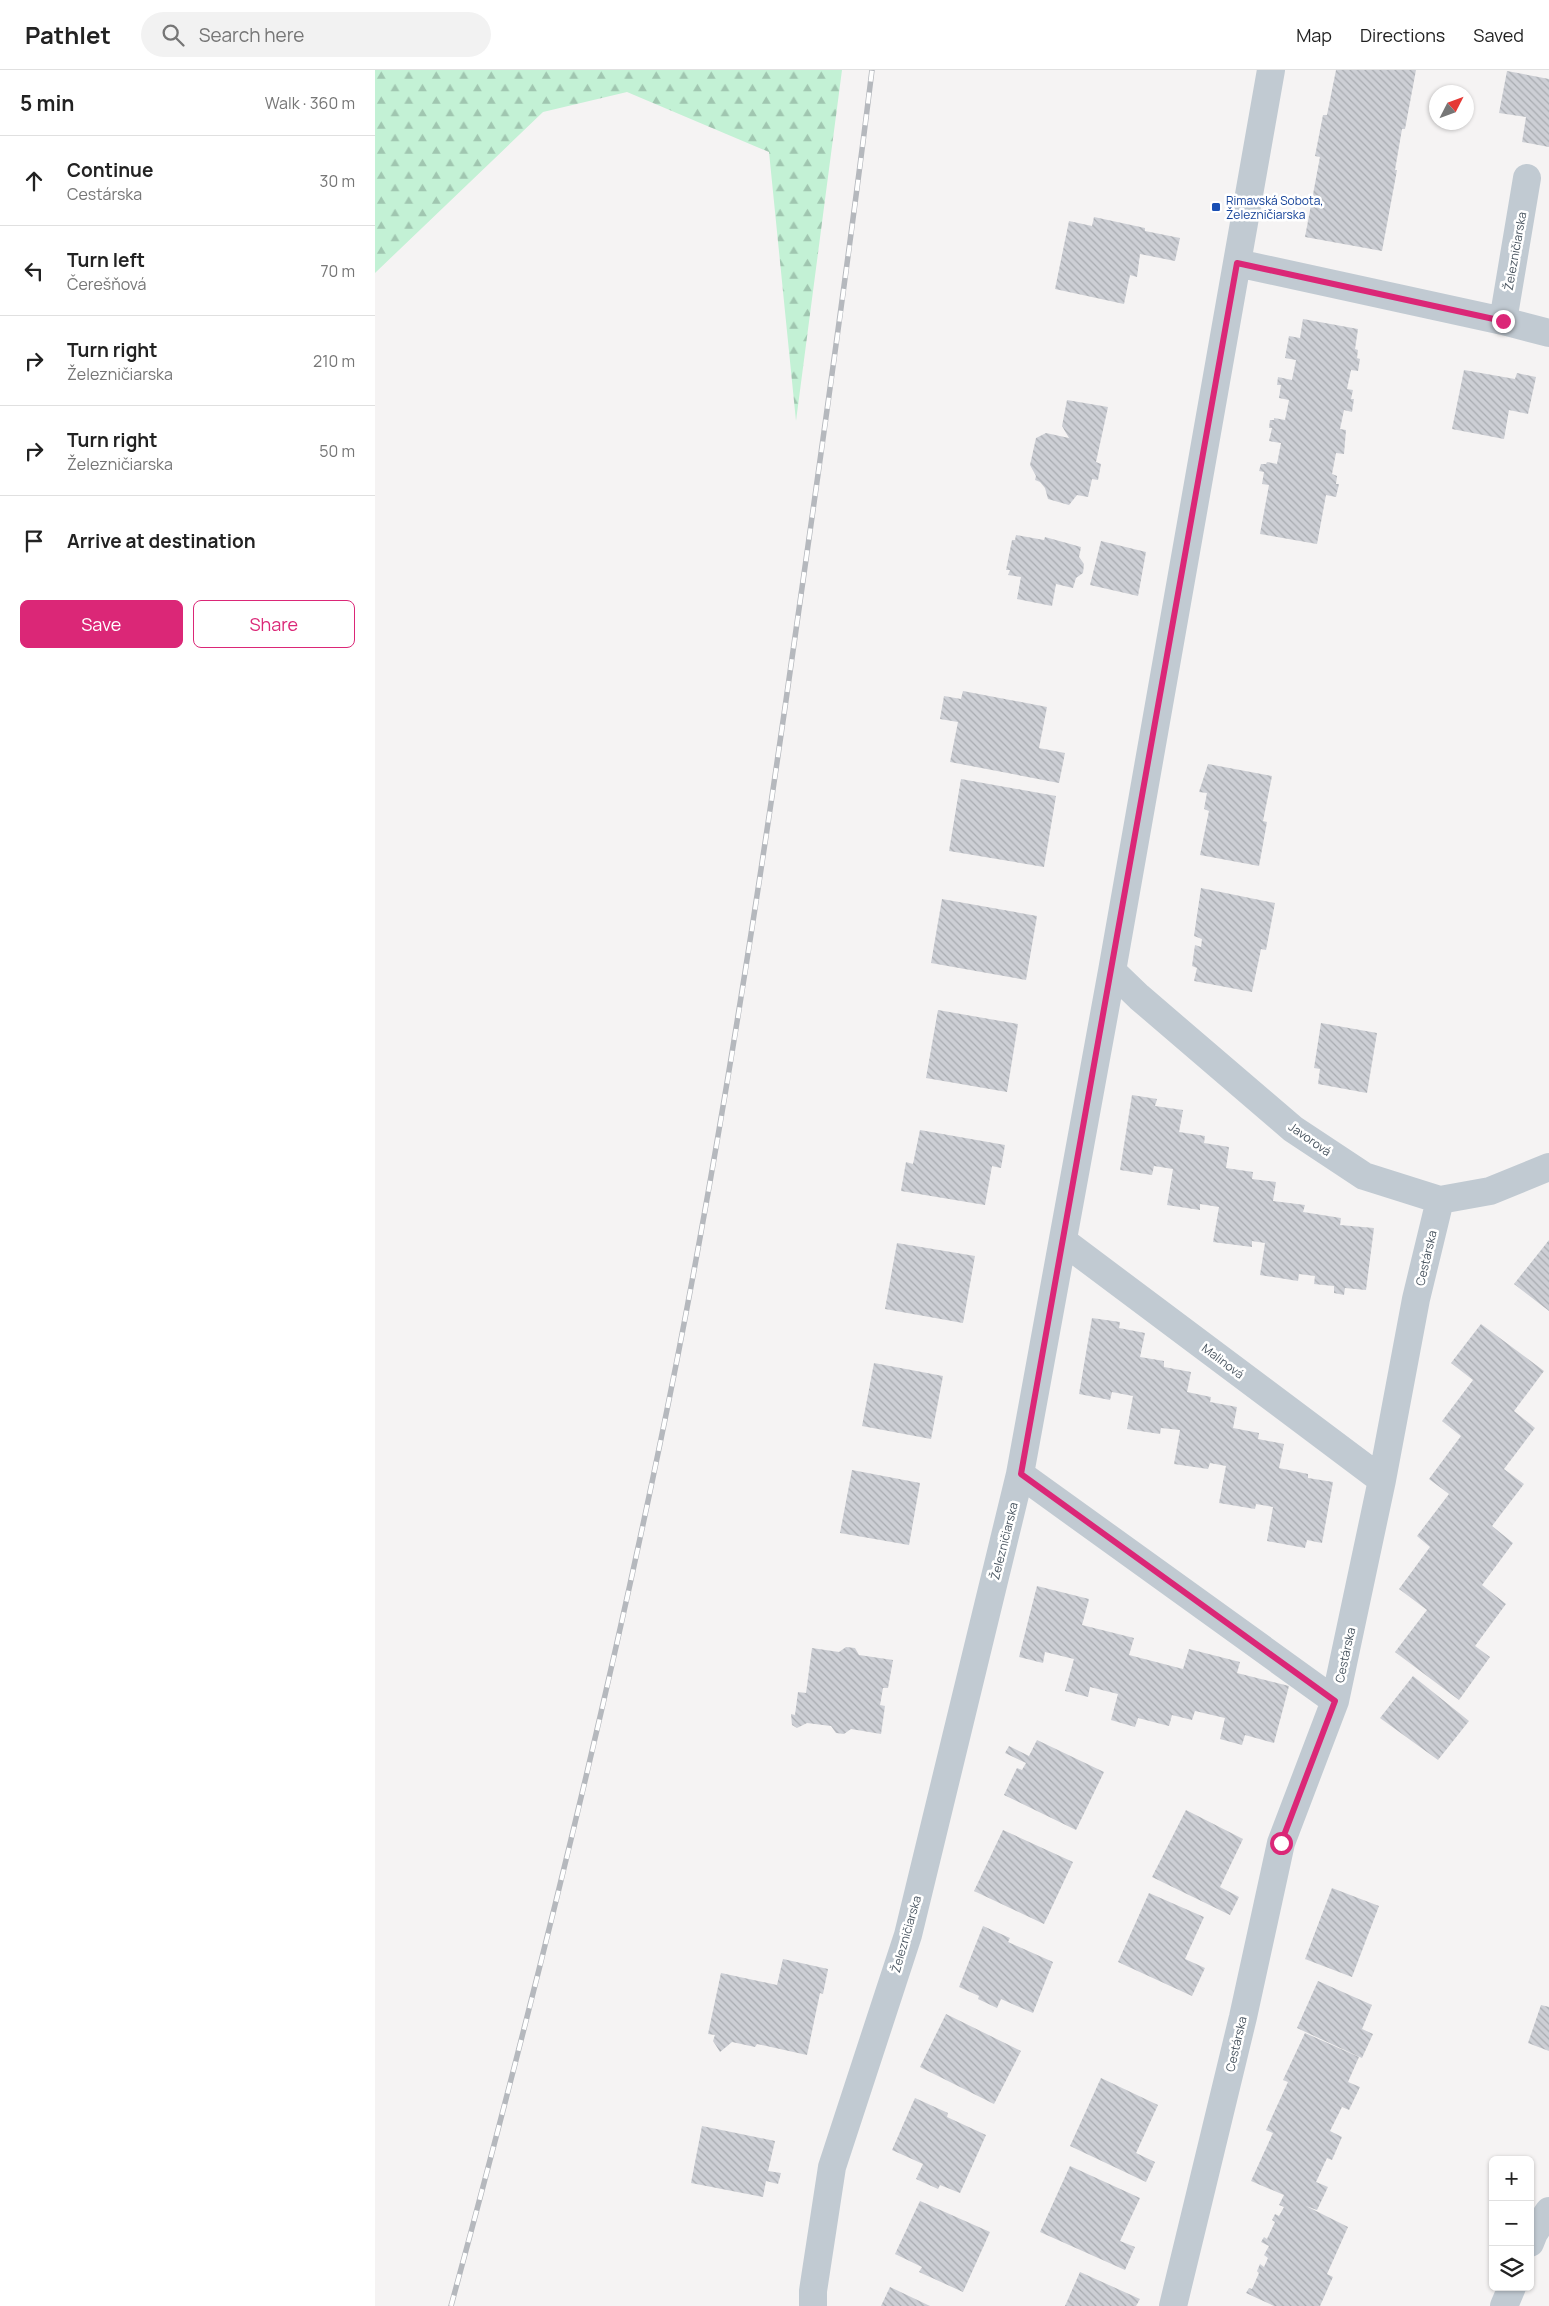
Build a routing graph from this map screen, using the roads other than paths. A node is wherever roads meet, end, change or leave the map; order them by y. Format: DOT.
graph roads {
  1 [pos="1271,70"];
  2 [pos="1527,178"];
  3 [pos="1237,263"];
  4 [pos="1503,321"];
  5 [pos="1549,333"];
  6 [pos="1112,971"];
  7 [pos="1549,1167"];
  8 [pos="1439,1200"];
  9 [pos="1063,1241"];
  10 [pos="1021,1474"];
  11 [pos="1382,1480"];
  12 [pos="1335,1701"];
  13 [pos="1549,2211"];
  14 [pos="1534,2232"];
  15 [pos="1510,2291"];
  16 [pos="813,2306"];
  17 [pos="1173,2306"];
  18 [pos="1504,2306"];
  1 -- 3 [label="street, Železničiarska"];
  2 -- 4 [label="street, Železničiarska"];
  3 -- 4 [label="street"];
  3 -- 6 [label="street, Železničiarska"];
  4 -- 5 [label="street"];
  6 -- 8 [label="street, Javorová"];
  6 -- 9 [label="street, Železničiarska"];
  7 -- 8 [label="street, Javorová"];
  8 -- 11 [label="street, Cestárska"];
  9 -- 10 [label="street, Železničiarska"];
  9 -- 11 [label="street, Malinová"];
  10 -- 12 [label="street"];
  10 -- 16 [label="street, Železničiarska"];
  11 -- 12 [label="street, Cestárska"];
  12 -- 17 [label="street, Cestárska"];
  13 -- 14 [label="street"];
  15 -- 18 [label="street"];
}
